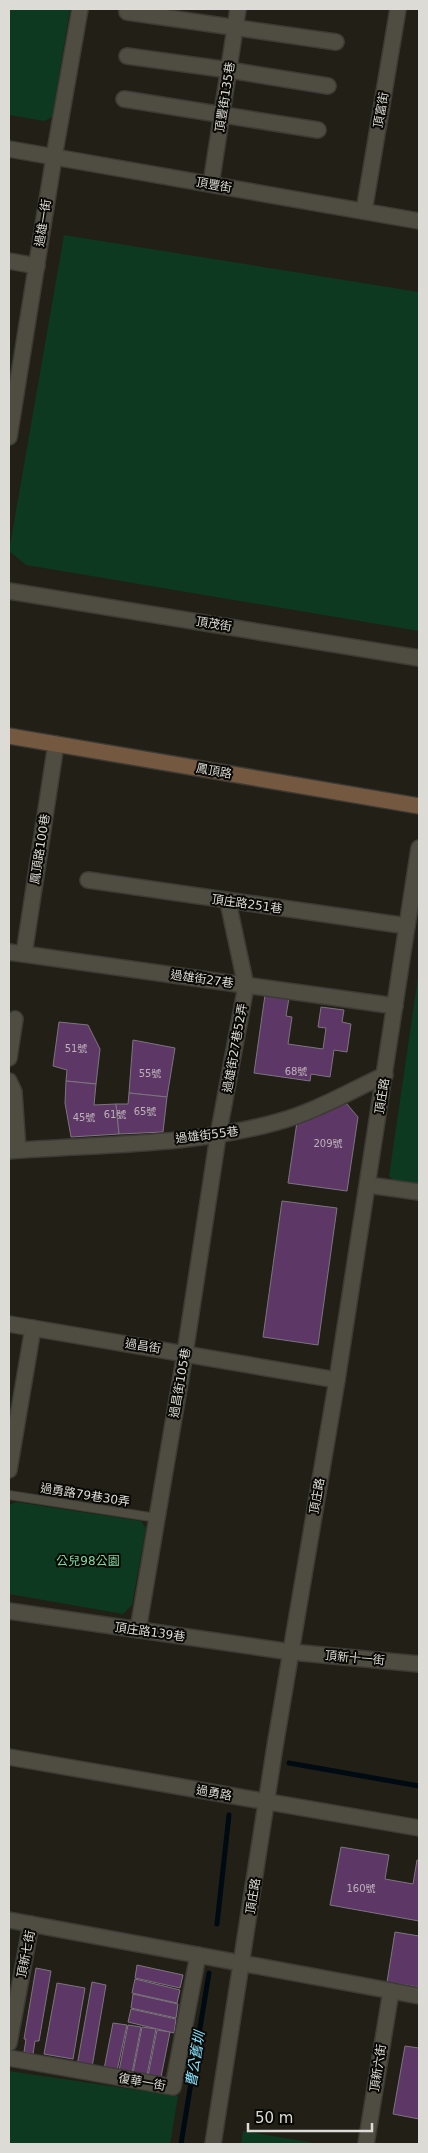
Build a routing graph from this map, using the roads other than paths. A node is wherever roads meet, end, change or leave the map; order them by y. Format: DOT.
graph roads {
  1 [pos="80,9"];
  2 [pos="238,9"];
  3 [pos="398,9"];
  4 [pos="127,12"];
  5 [pos="235,28"];
  6 [pos="336,42"];
  7 [pos="128,56"];
  8 [pos="229,70"];
  9 [pos="328,86"];
  10 [pos="124,99"];
  11 [pos="222,114"];
  12 [pos="318,130"];
  13 [pos="9,149"];
  14 [pos="54,157"];
  15 [pos="211,184"];
  16 [pos="364,211"];
  17 [pos="419,221"];
  18 [pos="9,262"];
  19 [pos="36,266"];
  20 [pos="9,437"];
  21 [pos="9,591"];
  22 [pos="419,658"];
  23 [pos="9,736"];
  24 [pos="56,744"];
  25 [pos="419,806"];
  26 [pos="419,848"];
  27 [pos="88,880"];
  28 [pos="228,902"];
  29 [pos="407,926"];
  30 [pos="16,953"];
  31 [pos="246,986"];
  32 [pos="395,1006"];
  33 [pos="15,1019"];
  34 [pos="9,1058"];
  35 [pos="385,1074"];
  36 [pos="9,1081"];
  37 [pos="218,1136"];
  38 [pos="13,1151"];
  39 [pos="368,1185"];
  40 [pos="419,1192"];
  41 [pos="9,1324"];
  42 [pos="34,1328"];
  43 [pos="185,1353"];
  44 [pos="337,1380"];
  45 [pos="9,1470"];
  46 [pos="9,1495"];
  47 [pos="157,1518"];
  48 [pos="9,1612"];
  49 [pos="138,1630"];
  50 [pos="291,1652"];
  51 [pos="419,1664"];
  52 [pos="9,1757"];
  53 [pos="268,1802"];
  54 [pos="419,1828"];
  55 [pos="9,1920"];
  56 [pos="31,1924"];
  57 [pos="198,1955"];
  58 [pos="242,1963"];
  59 [pos="391,1991"];
  60 [pos="419,1996"];
  61 [pos="9,2043"];
  62 [pos="9,2058"];
  63 [pos="213,2144"];
  64 [pos="366,2144"];
  1 -- 14 [label="street, 過雄一街"];
  2 -- 5 [label="street, 頂豐街135巷"];
  3 -- 16 [label="street, 頂富街"];
  4 -- 5 [label="street"];
  5 -- 6 [label="street"];
  5 -- 8 [label="street, 頂豐街135巷"];
  7 -- 8 [label="street"];
  8 -- 9 [label="street"];
  8 -- 11 [label="street, 頂豐街135巷"];
  10 -- 11 [label="street"];
  11 -- 12 [label="street"];
  11 -- 15 [label="street, 頂豐街135巷"];
  13 -- 14 [label="street, 頂豐街"];
  14 -- 15 [label="street, 頂豐街"];
  14 -- 19 [label="street, 過雄一街"];
  15 -- 16 [label="street, 頂豐街"];
  16 -- 17 [label="street, 頂豐街"];
  18 -- 19 [label="street"];
  19 -- 20 [label="street, 過雄一街"];
  21 -- 22 [label="street, 頂茂街"];
  23 -- 24 [label="main road, 鳳頂路"];
  24 -- 25 [label="main road, 鳳頂路"];
  24 -- 30 [label="street, 鳳頂路100巷"];
  26 -- 29 [label="street, 頂庄路"];
  27 -- 28 [label="street, 頂庄路251巷"];
  28 -- 29 [label="street, 頂庄路251巷"];
  28 -- 31 [label="street, 過雄街27巷52弄"];
  29 -- 32 [label="street, 頂庄路"];
  30 -- 31 [label="street, 過雄街27巷"];
  31 -- 32 [label="street, 過雄街27巷"];
  31 -- 37 [label="street, 過雄街27巷52弄"];
  32 -- 35 [label="street, 頂庄路"];
  33 -- 34 [label="street"];
  35 -- 37 [label="street, 過雄街55巷"];
  35 -- 39 [label="street, 頂庄路"];
  36 -- 38 [label="street, 過雄街55巷"];
  37 -- 38 [label="street, 過雄街55巷"];
  37 -- 43 [label="street, 過昌街105巷"];
  39 -- 40 [label="street"];
  39 -- 44 [label="street, 頂庄路"];
  41 -- 42 [label="street, 過昌街"];
  42 -- 43 [label="street, 過昌街"];
  42 -- 45 [label="street"];
  43 -- 44 [label="street, 過昌街"];
  43 -- 47 [label="street, 過昌街105巷"];
  44 -- 50 [label="street, 頂庄路"];
  46 -- 47 [label="lane, 過勇路79巷30弄"];
  47 -- 49 [label="street, 過昌街105巷"];
  48 -- 49 [label="street, 頂庄路139巷"];
  49 -- 50 [label="street, 頂庄路139巷"];
  50 -- 51 [label="street, 頂新十一街"];
  50 -- 53 [label="street, 頂庄路"];
  52 -- 53 [label="street, 過勇路"];
  53 -- 54 [label="street, 過勇路"];
  53 -- 58 [label="street, 頂庄路"];
  55 -- 56 [label="street"];
  56 -- 57 [label="street"];
  56 -- 61 [label="street, 頂新七街"];
  57 -- 58 [label="street"];
  57 -- 62 [label="street, 復華一街"];
  58 -- 59 [label="street"];
  58 -- 63 [label="street, 頂庄路"];
  59 -- 60 [label="street"];
  59 -- 64 [label="street, 頂新六街"];
}
